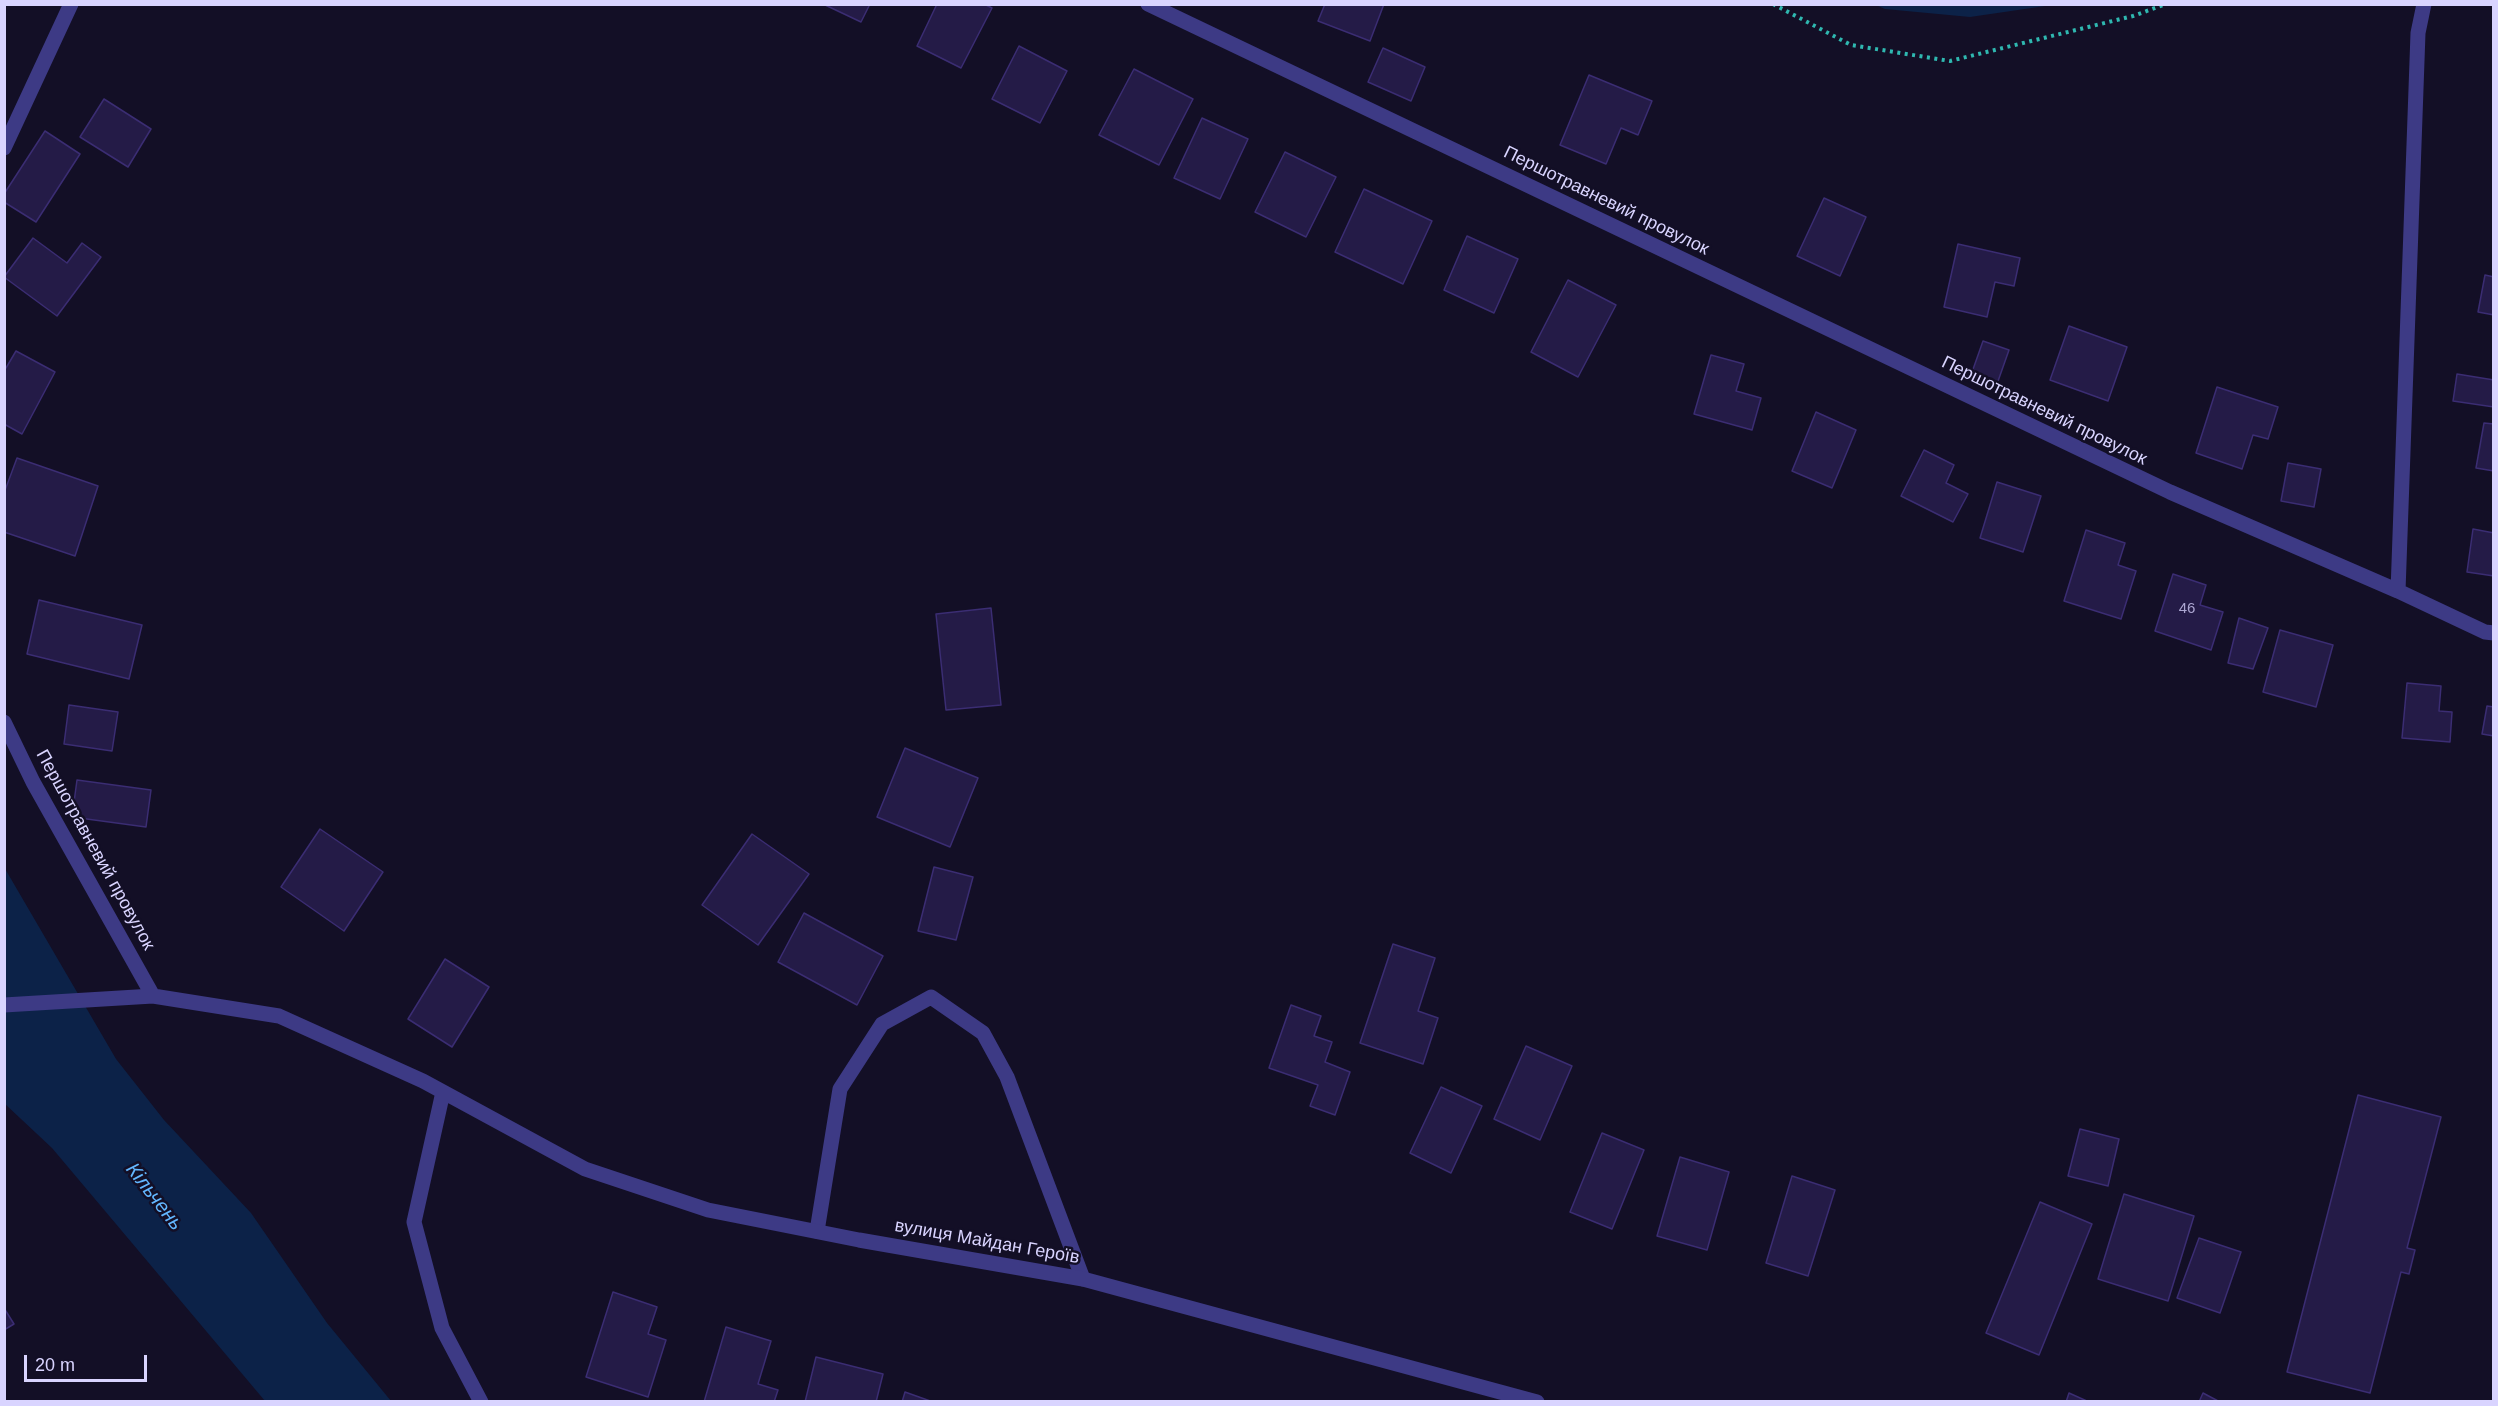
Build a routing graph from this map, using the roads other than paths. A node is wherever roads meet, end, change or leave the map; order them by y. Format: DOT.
graph roads {
  1 [pos="71,4"];
  2 [pos="1148,4"];
  3 [pos="2424,4"];
  4 [pos="4,147"];
  5 [pos="2398,591"];
  6 [pos="2493,633"];
  7 [pos="4,722"];
  8 [pos="153,996"];
  9 [pos="4,1005"];
  10 [pos="443,1092"];
  11 [pos="817,1231"];
  12 [pos="1083,1279"];
  13 [pos="481,1401"];
  14 [pos="1537,1401"];
  1 -- 4 [label="street"];
  2 -- 5 [label="street, Першотравневий провулок"];
  3 -- 5 [label="street"];
  5 -- 6 [label="street, Першотравневий провулок"];
  7 -- 8 [label="street, Першотравневий провулок"];
  8 -- 9 [label="street, вулиця Майдан Героїв"];
  8 -- 10 [label="street, вулиця Майдан Героїв"];
  10 -- 11 [label="street, вулиця Майдан Героїв"];
  10 -- 13 [label="street"];
  11 -- 12 [label="street, вулиця Майдан Героїв"];
  11 -- 12 [label="street"];
  12 -- 14 [label="street, вулиця Майдан Героїв"];
}
